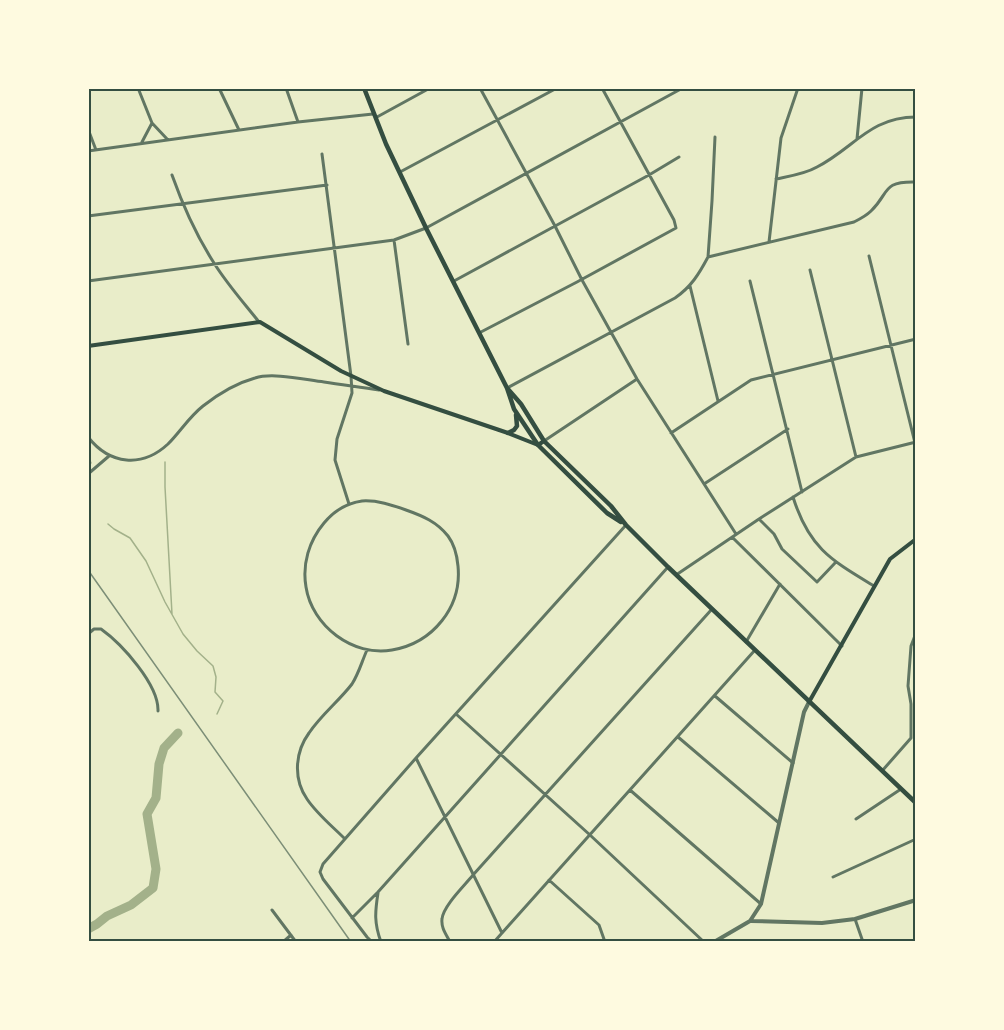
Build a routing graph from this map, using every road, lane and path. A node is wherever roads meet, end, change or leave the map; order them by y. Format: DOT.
graph roads {
  1 [pos="138,88"];
  2 [pos="219,88"];
  3 [pos="286,88"];
  4 [pos="363,88"];
  5 [pos="430,88"];
  6 [pos="480,88"];
  7 [pos="557,88"];
  8 [pos="602,88"];
  9 [pos="798,88"];
  10 [pos="862,88"];
  11 [pos="679,90"];
  12 [pos="374,116"];
  13 [pos="915,117"];
  14 [pos="497,121"];
  15 [pos="298,122"];
  16 [pos="620,122"];
  17 [pos="152,123"];
  18 [pos="88,129"];
  19 [pos="239,130"];
  20 [pos="715,137"];
  21 [pos="168,140"];
  22 [pos="857,140"];
  23 [pos="141,144"];
  24 [pos="96,150"];
  25 [pos="88,151"];
  26 [pos="322,154"];
  27 [pos="679,157"];
  28 [pos="400,172"];
  29 [pos="526,174"];
  30 [pos="172,175"];
  31 [pos="649,175"];
  32 [pos="776,179"];
  33 [pos="915,182"];
  34 [pos="327,185"];
  35 [pos="183,204"];
  36 [pos="88,216"];
  37 [pos="555,226"];
  38 [pos="426,228"];
  39 [pos="394,240"];
  40 [pos="769,242"];
  41 [pos="335,248"];
  42 [pos="869,256"];
  43 [pos="708,258"];
  44 [pos="215,264"];
  45 [pos="810,270"];
  46 [pos="582,280"];
  47 [pos="88,281"];
  48 [pos="454,281"];
  49 [pos="750,281"];
  50 [pos="690,286"];
  51 [pos="260,322"];
  52 [pos="612,332"];
  53 [pos="479,333"];
  54 [pos="915,339"];
  55 [pos="408,344"];
  56 [pos="891,345"];
  57 [pos="88,346"];
  58 [pos="832,360"];
  59 [pos="774,374"];
  60 [pos="351,376"];
  61 [pos="637,379"];
  62 [pos="352,386"];
  63 [pos="507,388"];
  64 [pos="384,391"];
  65 [pos="718,401"];
  66 [pos="514,409"];
  67 [pos="788,429"];
  68 [pos="508,433"];
  69 [pos="671,433"];
  70 [pos="88,437"];
  71 [pos="544,441"];
  72 [pos="915,442"];
  73 [pos="538,445"];
  74 [pos="109,456"];
  75 [pos="856,457"];
  76 [pos="88,474"];
  77 [pos="704,484"];
  78 [pos="802,492"];
  79 [pos="793,497"];
  80 [pos="349,504"];
  81 [pos="759,519"];
  82 [pos="626,525"];
  83 [pos="734,535"];
  84 [pos="915,539"];
  85 [pos="836,563"];
  86 [pos="668,567"];
  87 [pos="676,575"];
  88 [pos="780,584"];
  89 [pos="875,586"];
  90 [pos="712,609"];
  91 [pos="915,633"];
  92 [pos="88,634"];
  93 [pos="746,642"];
  94 [pos="842,646"];
  95 [pos="367,650"];
  96 [pos="755,650"];
  97 [pos="715,696"];
  98 [pos="809,702"];
  99 [pos="913,705"];
  100 [pos="158,711"];
  101 [pos="456,714"];
  102 [pos="678,737"];
  103 [pos="500,754"];
  104 [pos="416,758"];
  105 [pos="793,763"];
  106 [pos="882,771"];
  107 [pos="901,789"];
  108 [pos="630,790"];
  109 [pos="545,795"];
  110 [pos="915,803"];
  111 [pos="444,817"];
  112 [pos="856,819"];
  113 [pos="779,824"];
  114 [pos="590,835"];
  115 [pos="345,839"];
  116 [pos="915,839"];
  117 [pos="473,875"];
  118 [pos="833,877"];
  119 [pos="549,880"];
  120 [pos="378,892"];
  121 [pos="915,900"];
  122 [pos="761,904"];
  123 [pos="272,910"];
  124 [pos="352,918"];
  125 [pos="855,920"];
  126 [pos="750,921"];
  127 [pos="502,933"];
  128 [pos="291,935"];
  129 [pos="283,942"];
  130 [pos="296,942"];
  131 [pos="372,942"];
  132 [pos="381,942"];
  133 [pos="450,942"];
  134 [pos="494,942"];
  135 [pos="605,942"];
  136 [pos="704,942"];
  137 [pos="714,942"];
  138 [pos="863,942"];
  1 -- 17 [label="street"];
  2 -- 19 [label="street"];
  3 -- 15 [label="street"];
  4 -- 12 [label="main road"];
  5 -- 12 [label="street"];
  6 -- 14 [label="street"];
  7 -- 14 [label="street"];
  8 -- 16 [label="street"];
  9 -- 32 [label="street"];
  10 -- 22 [label="street"];
  11 -- 16 [label="street"];
  12 -- 15 [label="street"];
  12 -- 28 [label="main road"];
  13 -- 22 [label="street"];
  14 -- 28 [label="street"];
  14 -- 29 [label="street"];
  15 -- 19 [label="street"];
  16 -- 29 [label="street"];
  16 -- 31 [label="street"];
  17 -- 21 [label="street"];
  17 -- 23 [label="street"];
  18 -- 24 [label="street"];
  19 -- 21 [label="street"];
  20 -- 43 [label="street"];
  21 -- 23 [label="street"];
  22 -- 32 [label="street"];
  23 -- 24 [label="street"];
  24 -- 25 [label="street"];
  26 -- 34 [label="street"];
  27 -- 31 [label="street"];
  28 -- 38 [label="main road"];
  29 -- 37 [label="street"];
  29 -- 38 [label="street"];
  30 -- 35 [label="street"];
  31 -- 37 [label="street"];
  31 -- 46 [label="street"];
  32 -- 40 [label="street"];
  33 -- 40 [label="street"];
  34 -- 35 [label="street"];
  34 -- 41 [label="street"];
  35 -- 36 [label="street"];
  35 -- 44 [label="street"];
  37 -- 46 [label="street"];
  37 -- 48 [label="street"];
  38 -- 39 [label="street"];
  38 -- 48 [label="main road"];
  39 -- 41 [label="street"];
  39 -- 55 [label="street"];
  40 -- 43 [label="street"];
  41 -- 44 [label="street"];
  41 -- 60 [label="street"];
  42 -- 56 [label="street"];
  43 -- 50 [label="street"];
  44 -- 47 [label="street"];
  44 -- 51 [label="street"];
  45 -- 58 [label="street"];
  46 -- 52 [label="street"];
  46 -- 53 [label="street"];
  48 -- 53 [label="main road"];
  49 -- 59 [label="street"];
  50 -- 52 [label="street"];
  50 -- 65 [label="street"];
  51 -- 57 [label="main road"];
  51 -- 60 [label="main road"];
  52 -- 61 [label="street"];
  52 -- 63 [label="street"];
  53 -- 63 [label="main road"];
  54 -- 56 [label="street"];
  56 -- 58 [label="street"];
  56 -- 72 [label="street"];
  58 -- 59 [label="street"];
  58 -- 75 [label="street"];
  59 -- 65 [label="street"];
  59 -- 67 [label="street"];
  60 -- 62 [label="street"];
  60 -- 64 [label="main road"];
  61 -- 69 [label="street"];
  61 -- 71 [label="street"];
  62 -- 64 [label="street"];
  62 -- 74 [label="street"];
  62 -- 80 [label="street"];
  63 -- 66 [label="main road"];
  63 -- 71 [label="main road"];
  64 -- 68 [label="main road"];
  65 -- 69 [label="street"];
  66 -- 68 [label="main road"];
  66 -- 73 [label="main road"];
  67 -- 77 [label="street"];
  67 -- 78 [label="street"];
  68 -- 73 [label="main road"];
  69 -- 77 [label="street"];
  70 -- 74 [label="street"];
  71 -- 73 [label="main road"];
  71 -- 82 [label="main road"];
  72 -- 75 [label="street"];
  73 -- 82 [label="main road"];
  74 -- 76 [label="street"];
  75 -- 78 [label="street"];
  77 -- 83 [label="street"];
  78 -- 79 [label="street"];
  79 -- 81 [label="street"];
  79 -- 85 [label="street"];
  80 -- 95 [label="street"];
  80 -- 95 [label="street"];
  81 -- 83 [label="street"];
  81 -- 85 [label="street"];
  82 -- 86 [label="main road"];
  82 -- 101 [label="street"];
  83 -- 87 [label="street"];
  83 -- 88 [label="street"];
  84 -- 89 [label="main road"];
  85 -- 89 [label="street"];
  86 -- 87 [label="main road"];
  86 -- 103 [label="street"];
  87 -- 90 [label="main road"];
  88 -- 93 [label="street"];
  88 -- 94 [label="street"];
  89 -- 94 [label="main road"];
  90 -- 93 [label="main road"];
  90 -- 109 [label="street"];
  91 -- 99 [label="street"];
  92 -- 100 [label="street"];
  93 -- 96 [label="main road"];
  94 -- 98 [label="main road"];
  95 -- 115 [label="street"];
  96 -- 97 [label="street"];
  96 -- 98 [label="main road"];
  97 -- 102 [label="street"];
  97 -- 105 [label="street"];
  98 -- 105 [label="street"];
  98 -- 106 [label="main road"];
  99 -- 106 [label="street"];
  101 -- 103 [label="street"];
  101 -- 104 [label="street"];
  102 -- 108 [label="street"];
  102 -- 113 [label="street"];
  103 -- 109 [label="street"];
  103 -- 111 [label="street"];
  104 -- 111 [label="street"];
  104 -- 115 [label="street"];
  105 -- 113 [label="street"];
  106 -- 107 [label="main road"];
  107 -- 110 [label="main road"];
  107 -- 112 [label="street"];
  108 -- 114 [label="street"];
  108 -- 122 [label="street"];
  109 -- 114 [label="street"];
  109 -- 117 [label="street"];
  111 -- 117 [label="street"];
  111 -- 120 [label="street"];
  113 -- 122 [label="street"];
  114 -- 119 [label="street"];
  114 -- 136 [label="street"];
  115 -- 124 [label="street"];
  116 -- 118 [label="street"];
  117 -- 127 [label="street"];
  117 -- 133 [label="street"];
  119 -- 127 [label="street"];
  119 -- 135 [label="street"];
  120 -- 124 [label="street"];
  120 -- 132 [label="street"];
  121 -- 125 [label="street"];
  122 -- 126 [label="street"];
  123 -- 128 [label="street"];
  124 -- 131 [label="street"];
  125 -- 126 [label="street"];
  125 -- 138 [label="street"];
  126 -- 137 [label="street"];
  127 -- 134 [label="street"];
  128 -- 129 [label="street"];
  128 -- 130 [label="street"];
}
